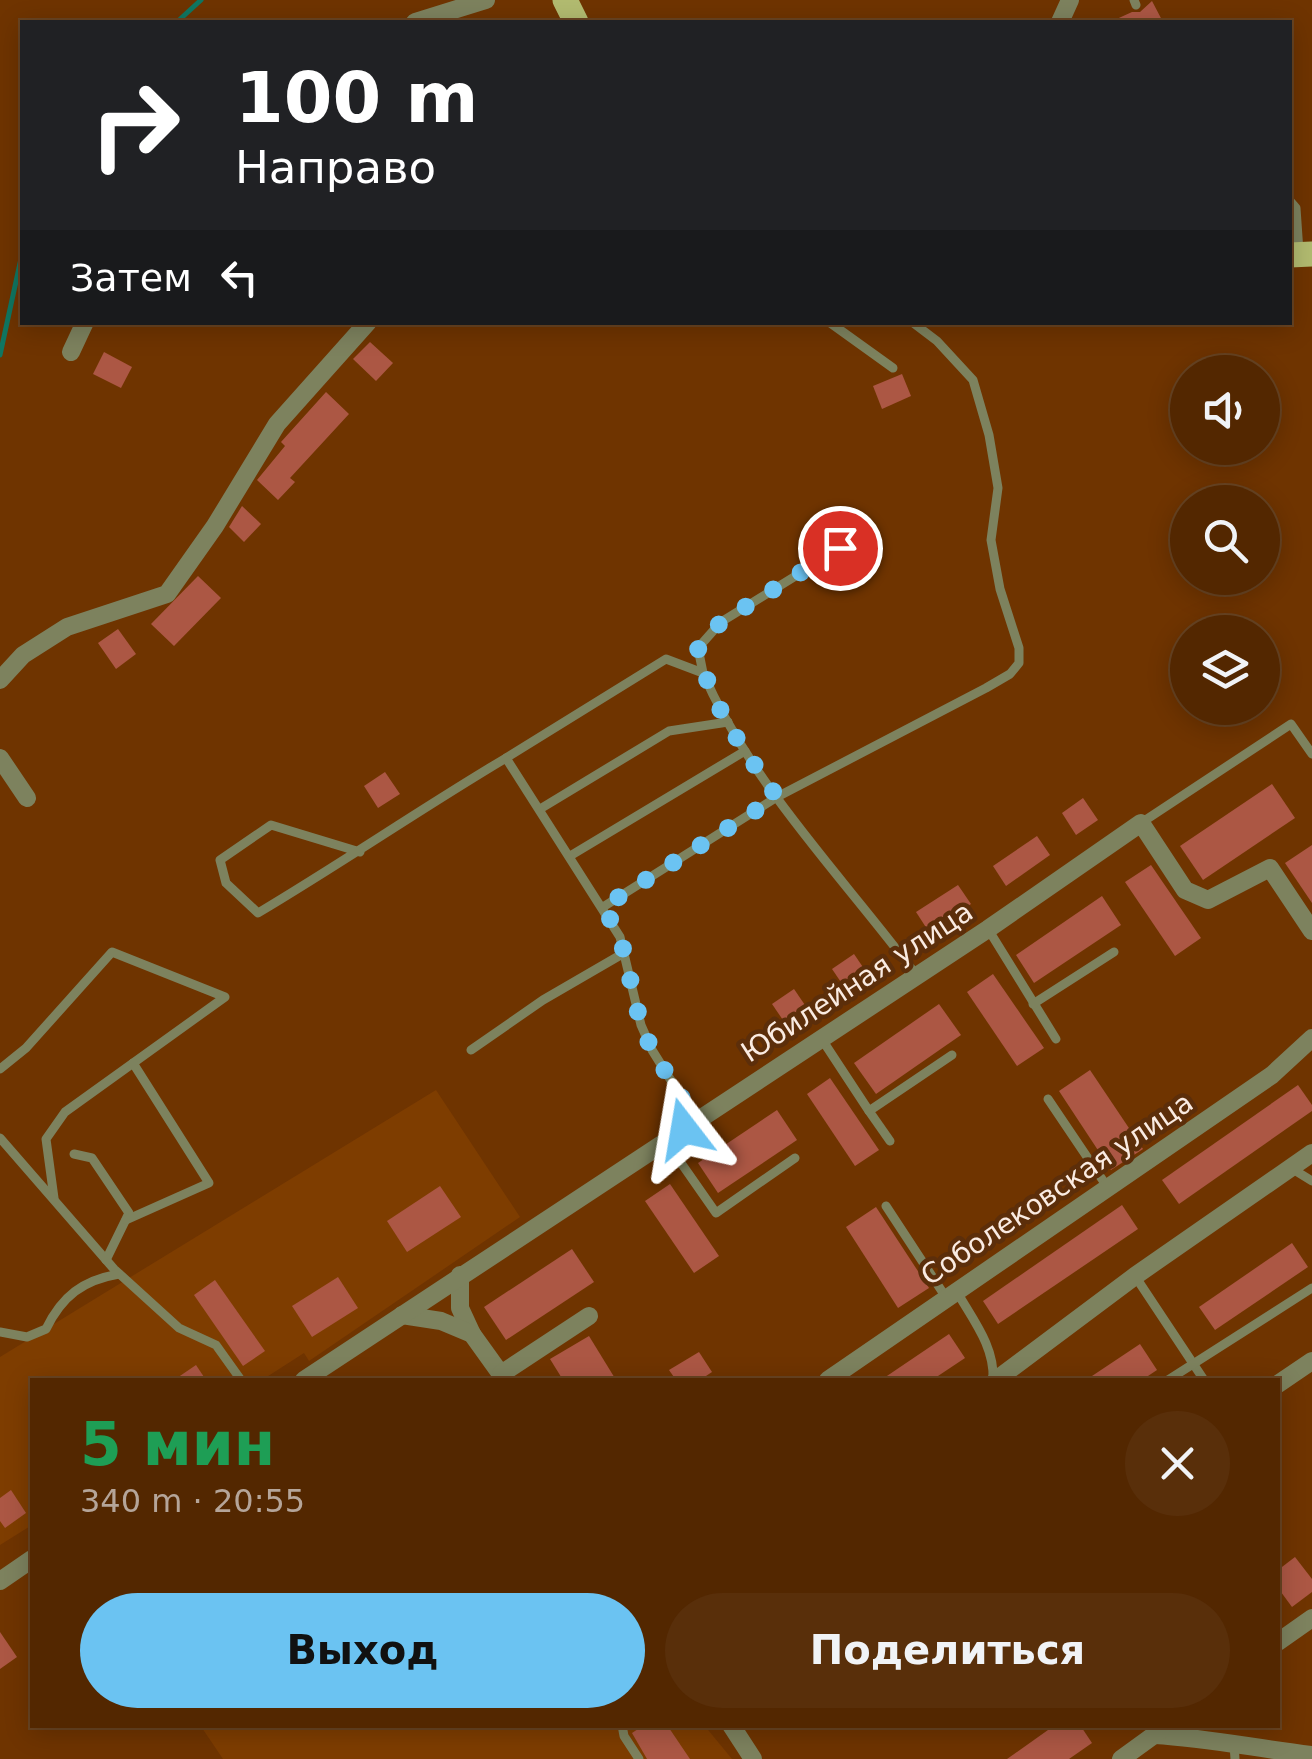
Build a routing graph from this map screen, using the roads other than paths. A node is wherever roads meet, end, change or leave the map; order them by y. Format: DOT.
graph roads {
  1 [pos="486,0"];
  2 [pos="421,20"];
  3 [pos="1292,203"];
  4 [pos="1300,254"];
  5 [pos="84,325"];
  6 [pos="365,325"];
  7 [pos="833,325"];
  8 [pos="916,325"];
  9 [pos="71,352"];
  10 [pos="894,368"];
  11 [pos="870,530"];
  12 [pos="703,672"];
  13 [pos="0,680"];
  14 [pos="728,722"];
  15 [pos="746,751"];
  16 [pos="1312,754"];
  17 [pos="0,758"];
  18 [pos="506,758"];
  19 [pos="777,797"];
  20 [pos="27,798"];
  21 [pos="540,810"];
  22 [pos="1141,823"];
  23 [pos="360,852"];
  24 [pos="570,856"];
  25 [pos="603,907"];
  26 [pos="988,929"];
  27 [pos="1312,931"];
  28 [pos="1114,952"];
  29 [pos="624,953"];
  30 [pos="917,976"];
  31 [pos="1033,1004"];
  32 [pos="821,1038"];
  33 [pos="1312,1038"];
  34 [pos="1056,1039"];
  35 [pos="471,1050"];
  36 [pos="952,1055"];
  37 [pos="133,1063"];
  38 [pos="0,1069"];
  39 [pos="1048,1099"];
  40 [pos="869,1112"];
  41 [pos="684,1129"];
  42 [pos="0,1138"];
  43 [pos="666,1140"];
  44 [pos="890,1142"];
  45 [pos="1312,1153"];
  46 [pos="74,1154"];
  47 [pos="795,1158"];
  48 [pos="1291,1168"];
  49 [pos="1312,1181"];
  50 [pos="1108,1188"];
  51 [pos="54,1198"];
  52 [pos="886,1206"];
  53 [pos="126,1220"];
  54 [pos="106,1260"];
  55 [pos="119,1274"];
  56 [pos="460,1274"];
  57 [pos="1135,1276"];
  58 [pos="1312,1288"];
  59 [pos="952,1295"];
  60 [pos="402,1316"];
  61 [pos="589,1316"];
  62 [pos="0,1332"];
  63 [pos="472,1334"];
  64 [pos="1312,1361"];
  65 [pos="1194,1362"];
  66 [pos="503,1377"];
  67 [pos="240,1378"];
  68 [pos="307,1378"];
  69 [pos="831,1378"];
  70 [pos="994,1378"];
  71 [pos="997,1378"];
  72 [pos="1171,1378"];
  73 [pos="1203,1378"];
  74 [pos="1280,1383"];
  75 [pos="30,1560"];
  76 [pos="0,1580"];
  77 [pos="1312,1618"];
  78 [pos="1280,1641"];
  79 [pos="623,1728"];
  80 [pos="733,1728"];
  81 [pos="1161,1730"];
  82 [pos="1235,1751"];
  83 [pos="1312,1755"];
  84 [pos="640,1759"];
  85 [pos="753,1759"];
  86 [pos="1121,1759"];
  1 -- 2 [label="street"];
  3 -- 4 [label="lane"];
  5 -- 9 [label="street"];
  6 -- 13 [label="street"];
  7 -- 10 [label="lane"];
  8 -- 19 [label="lane"];
  11 -- 12 [label="lane"];
  12 -- 14 [label="lane"];
  12 -- 18 [label="lane"];
  14 -- 15 [label="lane"];
  14 -- 21 [label="lane"];
  15 -- 19 [label="lane"];
  15 -- 24 [label="lane"];
  16 -- 22 [label="lane"];
  17 -- 20 [label="street"];
  18 -- 21 [label="lane"];
  18 -- 23 [label="lane"];
  19 -- 25 [label="lane"];
  19 -- 30 [label="lane"];
  21 -- 24 [label="lane"];
  22 -- 26 [label="street, Юбилейная улица"];
  22 -- 27 [label="street"];
  23 -- 23 [label="lane"];
  24 -- 25 [label="lane"];
  25 -- 29 [label="lane"];
  26 -- 30 [label="street, Юбилейная улица"];
  26 -- 31 [label="lane"];
  28 -- 31 [label="lane"];
  29 -- 35 [label="lane"];
  29 -- 41 [label="lane"];
  30 -- 32 [label="street, Юбилейная улица"];
  31 -- 34 [label="lane"];
  32 -- 40 [label="lane"];
  32 -- 41 [label="street, Юбилейная улица"];
  33 -- 50 [label="street, Соболековская улица"];
  36 -- 40 [label="lane"];
  37 -- 38 [label="lane"];
  37 -- 51 [label="lane"];
  37 -- 53 [label="lane"];
  39 -- 50 [label="lane"];
  40 -- 44 [label="lane"];
  41 -- 43 [label="street, Юбилейная улица"];
  42 -- 51 [label="lane"];
  43 -- 47 [label="lane"];
  43 -- 56 [label="street, Юбилейная улица"];
  45 -- 48 [label="street"];
  46 -- 53 [label="lane"];
  48 -- 49 [label="lane"];
  48 -- 57 [label="street"];
  50 -- 59 [label="street, Соболековская улица"];
  51 -- 54 [label="lane"];
  52 -- 59 [label="lane"];
  53 -- 54 [label="lane"];
  54 -- 55 [label="lane"];
  55 -- 62 [label="lane"];
  55 -- 67 [label="lane"];
  56 -- 60 [label="street, Юбилейная улица"];
  56 -- 63 [label="street"];
  57 -- 65 [label="lane"];
  57 -- 71 [label="street"];
  58 -- 65 [label="lane"];
  59 -- 69 [label="street, Соболековская улица"];
  59 -- 70 [label="lane"];
  60 -- 63 [label="street"];
  60 -- 68 [label="street, Юбилейная улица"];
  61 -- 66 [label="street"];
  63 -- 66 [label="street"];
  64 -- 74 [label="street"];
  65 -- 72 [label="lane"];
  65 -- 73 [label="lane"];
  75 -- 76 [label="street"];
  77 -- 78 [label="street"];
  79 -- 84 [label="lane"];
  80 -- 85 [label="street"];
  81 -- 82 [label="street"];
  81 -- 86 [label="street"];
  82 -- 83 [label="street"];
}
